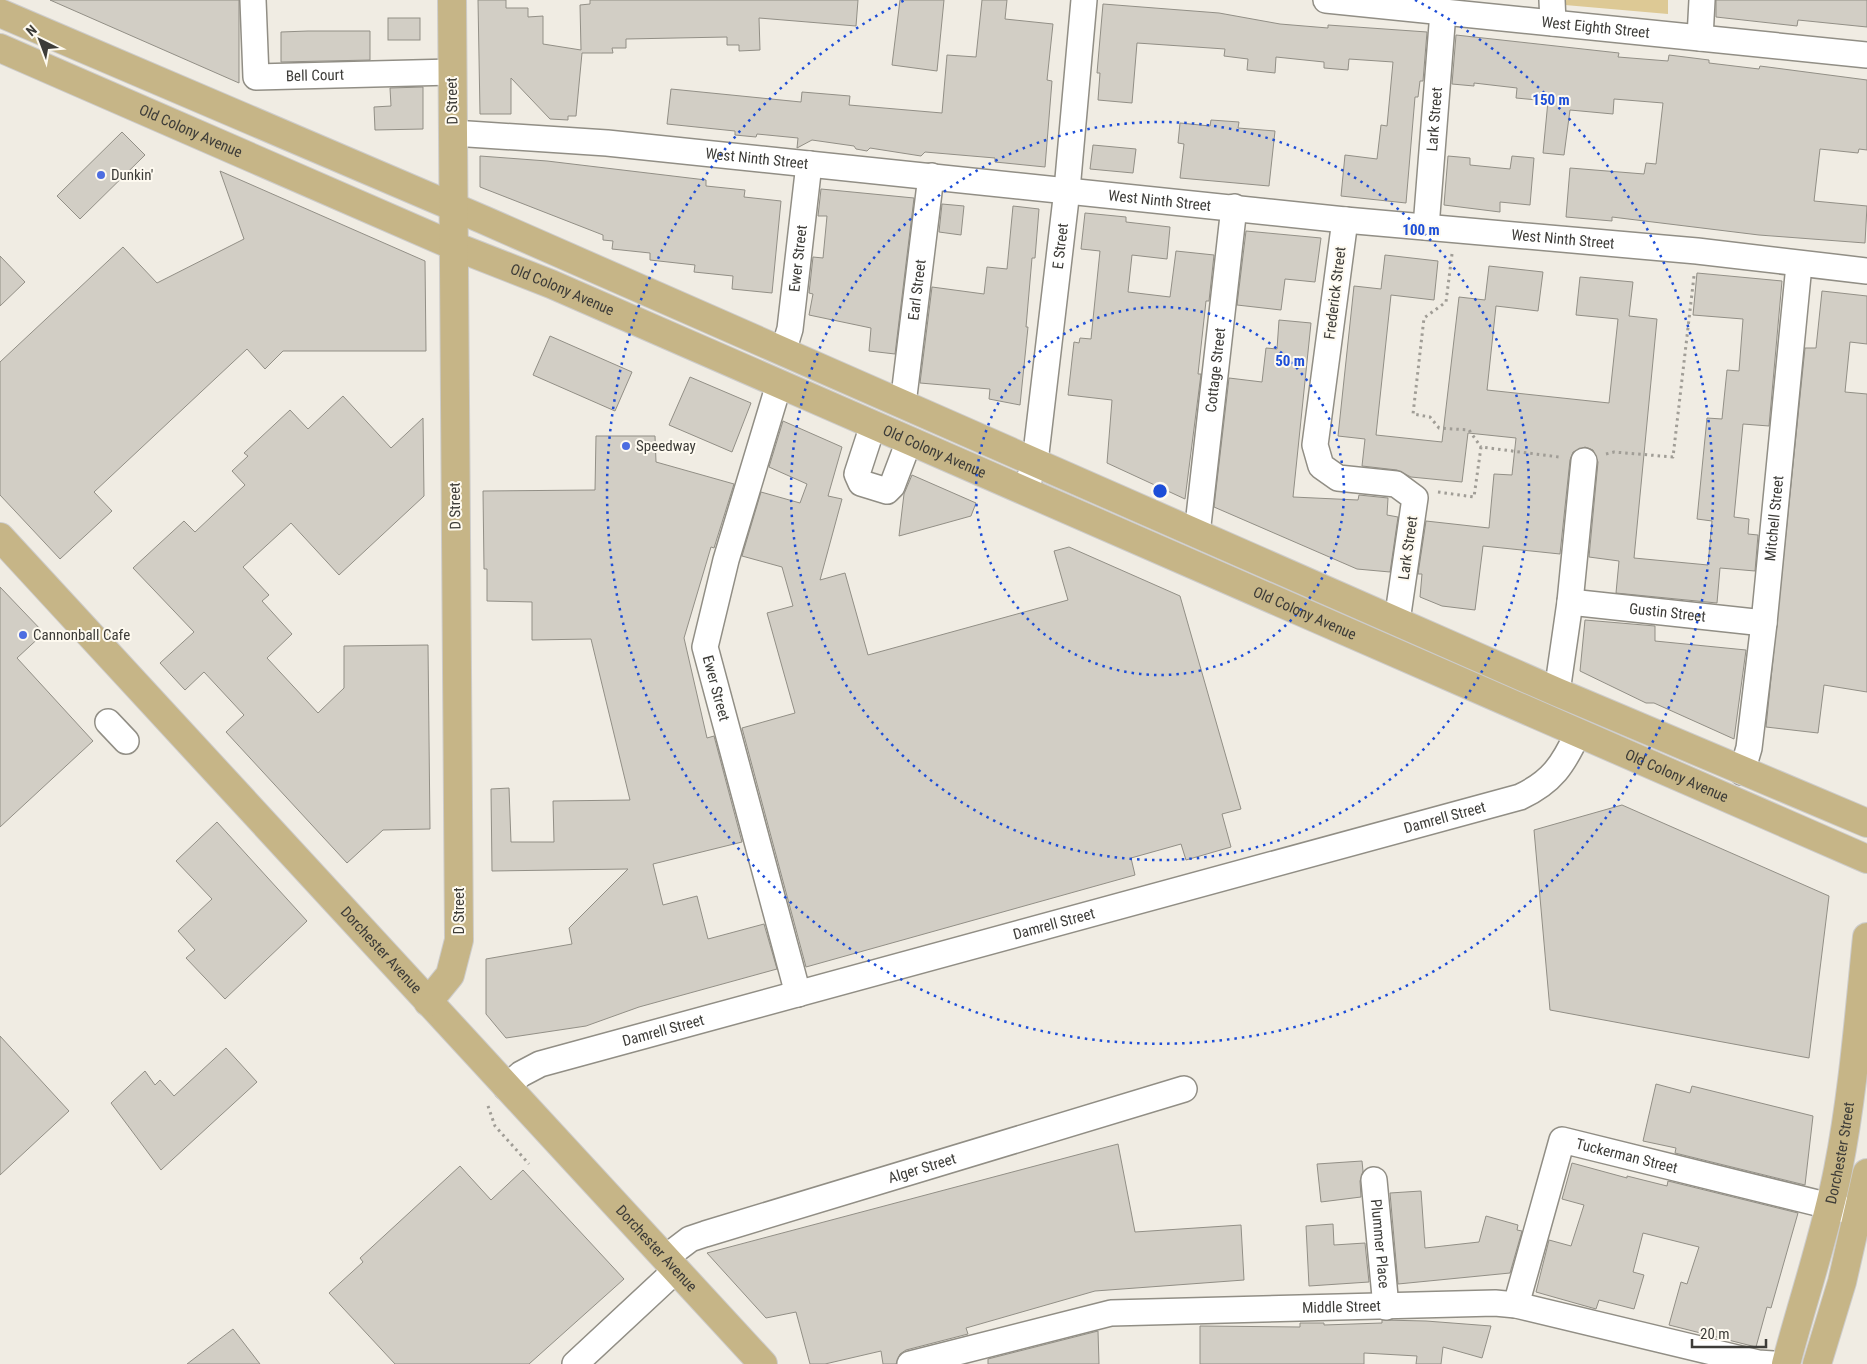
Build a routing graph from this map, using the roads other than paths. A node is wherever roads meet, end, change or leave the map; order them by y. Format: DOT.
graph roads {
  1 [pos="253,0"];
  2 [pos="452,0"];
  3 [pos="1084,0"];
  4 [pos="1326,0"];
  5 [pos="1702,0"];
  6 [pos="1399,4"];
  7 [pos="1443,12"];
  8 [pos="1553,12"];
  9 [pos="0,14"];
  10 [pos="1700,38"];
  11 [pos="0,48"];
  12 [pos="1867,55"];
  13 [pos="452,72"];
  14 [pos="453,133"];
  15 [pos="809,164"];
  16 [pos="932,176"];
  17 [pos="1067,190"];
  18 [pos="454,207"];
  19 [pos="1234,207"];
  20 [pos="1345,220"];
  21 [pos="1426,227"];
  22 [pos="454,246"];
  23 [pos="1799,265"];
  24 [pos="1867,271"];
  25 [pos="783,352"];
  26 [pos="778,384"];
  27 [pos="903,404"];
  28 [pos="874,426"];
  29 [pos="909,441"];
  30 [pos="1584,461"];
  31 [pos="1035,462"];
  32 [pos="1025,491"];
  33 [pos="1405,491"];
  34 [pos="1198,534"];
  35 [pos="0,537"];
  36 [pos="1570,602"];
  37 [pos="1397,621"];
  38 [pos="1764,623"];
  39 [pos="1557,692"];
  40 [pos="108,722"];
  41 [pos="1578,733"];
  42 [pos="126,741"];
  43 [pos="1742,772"];
  44 [pos="1867,823"];
  45 [pos="1867,859"];
  46 [pos="1867,937"];
  47 [pos="798,994"];
  48 [pos="428,1002"];
  49 [pos="1862,1026"];
  50 [pos="1184,1089"];
  51 [pos="496,1095"];
  52 [pos="1838,1169"];
  53 [pos="1867,1175"];
  54 [pos="1374,1180"];
  55 [pos="1830,1206"];
  56 [pos="1858,1213"];
  57 [pos="671,1264"];
  58 [pos="1516,1305"];
  59 [pos="1386,1307"];
  60 [pos="575,1364"];
  61 [pos="763,1364"];
  62 [pos="910,1364"];
  63 [pos="1773,1364"];
  64 [pos="1786,1364"];
  65 [pos="1817,1364"];
  1 -- 13 [label="street, Bell Court"];
  2 -- 13 [label="main road, D Street"];
  3 -- 17 [label="street, E Street"];
  4 -- 6 [label="street, West Eighth Street"];
  5 -- 10 [label="street"];
  6 -- 7 [label="street, West Eighth Street"];
  7 -- 8 [label="street, West Eighth Street"];
  7 -- 21 [label="street, Lark Street"];
  8 -- 10 [label="street, West Eighth Street"];
  9 -- 18 [label="main road, Old Colony Avenue"];
  10 -- 12 [label="street, West Eighth Street"];
  11 -- 22 [label="main road, Old Colony Avenue"];
  13 -- 14 [label="main road, D Street"];
  14 -- 15 [label="street, West Ninth Street"];
  14 -- 18 [label="main road, D Street"];
  15 -- 16 [label="street, West Ninth Street"];
  15 -- 25 [label="street, Ewer Street"];
  16 -- 17 [label="street, West Ninth Street"];
  16 -- 27 [label="street, Earl Street"];
  17 -- 19 [label="street, West Ninth Street"];
  17 -- 31 [label="street, E Street"];
  18 -- 22 [label="main road, D Street"];
  18 -- 25 [label="main road, Old Colony Avenue"];
  19 -- 20 [label="street, West Ninth Street"];
  19 -- 34 [label="street, Cottage Street"];
  20 -- 21 [label="street, West Ninth Street"];
  20 -- 33 [label="street, Frederick Street"];
  21 -- 23 [label="street, West Ninth Street"];
  22 -- 26 [label="main road, Old Colony Avenue"];
  22 -- 48 [label="main road, D Street"];
  23 -- 24 [label="street, West Ninth Street"];
  23 -- 38 [label="street, Mitchell Street"];
  25 -- 27 [label="main road, Old Colony Avenue"];
  26 -- 28 [label="main road, Old Colony Avenue"];
  26 -- 47 [label="street, Ewer Street"];
  27 -- 31 [label="main road, Old Colony Avenue"];
  28 -- 29 [label="main road, Old Colony Avenue"];
  28 -- 29 [label="street"];
  29 -- 32 [label="main road, Old Colony Avenue"];
  30 -- 36 [label="street"];
  31 -- 32 [label="street, E Street"];
  31 -- 34 [label="main road, Old Colony Avenue"];
  32 -- 41 [label="main road, Old Colony Avenue"];
  33 -- 37 [label="street, Lark Street"];
  34 -- 37 [label="main road, Old Colony Avenue"];
  35 -- 48 [label="main road, Dorchester Avenue"];
  36 -- 38 [label="street, Gustin Street"];
  36 -- 39 [label="street"];
  37 -- 39 [label="main road, Old Colony Avenue"];
  38 -- 43 [label="street, Mitchell Street"];
  39 -- 43 [label="main road, Old Colony Avenue"];
  40 -- 42 [label="street"];
  41 -- 45 [label="main road, Old Colony Avenue"];
  41 -- 47 [label="street, Damrell Street"];
  43 -- 44 [label="main road, Old Colony Avenue"];
  46 -- 49 [label="main road, Dorchester Street"];
  47 -- 51 [label="street, Damrell Street"];
  48 -- 51 [label="main road, Dorchester Avenue"];
  49 -- 52 [label="main road, Dorchester Street"];
  50 -- 57 [label="street, Alger Street"];
  51 -- 57 [label="main road, Dorchester Avenue"];
  52 -- 53 [label="street"];
  52 -- 55 [label="main road, Dorchester Street"];
  53 -- 56 [label="main road, Dorchester Street"];
  54 -- 59 [label="street, Plummer Place"];
  55 -- 56 [label="street, Tuckerman Street"];
  55 -- 58 [label="street, Tuckerman Street"];
  55 -- 64 [label="main road, Dorchester Street"];
  56 -- 65 [label="main road, Dorchester Street"];
  57 -- 60 [label="street, Alger Street"];
  57 -- 61 [label="main road, Dorchester Avenue"];
  58 -- 59 [label="street, Middle Street"];
  58 -- 63 [label="street, Middle Street"];
  59 -- 62 [label="street, Middle Street"];
}
